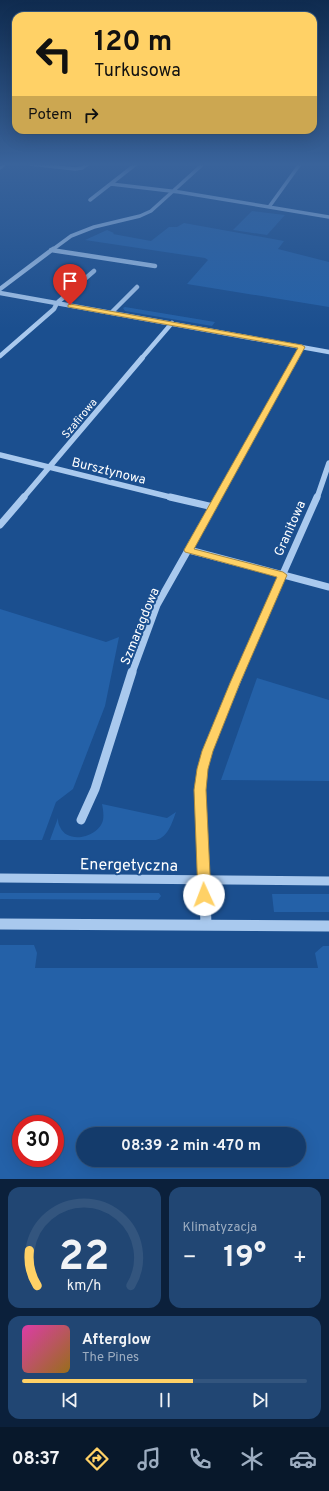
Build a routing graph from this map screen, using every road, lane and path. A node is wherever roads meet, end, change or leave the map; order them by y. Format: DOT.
graph roads {
  1 [pos="128,219"];
  2 [pos="51,250"];
  3 [pos="155,266"];
  4 [pos="94,271"];
  5 [pos="137,287"];
  6 [pos="0,289"];
  7 [pos="0,293"];
  8 [pos="57,303"];
  9 [pos="112,312"];
  10 [pos="172,323"];
  11 [pos="302,347"];
  12 [pos="329,352"];
  13 [pos="0,356"];
  14 [pos="0,455"];
  15 [pos="329,463"];
  16 [pos="50,467"];
  17 [pos="213,507"];
  18 [pos="0,525"];
  19 [pos="188,550"];
  20 [pos="283,575"];
  21 [pos="329,587"];
  22 [pos="81,820"];
  23 [pos="0,878"];
  24 [pos="204,880"];
  25 [pos="329,881"];
  26 [pos="0,924"];
  27 [pos="206,925"];
  28 [pos="329,926"];
  1 -- 2 [label="street"];
  2 -- 3 [label="street"];
  2 -- 6 [label="street"];
  4 -- 8 [label="street"];
  5 -- 9 [label="street"];
  7 -- 8 [label="street"];
  8 -- 9 [label="street"];
  8 -- 13 [label="street"];
  9 -- 10 [label="street"];
  10 -- 11 [label="street"];
  10 -- 16 [label="street, Szafirowa"];
  11 -- 12 [label="street"];
  11 -- 17 [label="street, Szmaragdowa"];
  14 -- 16 [label="street, Bursztynowa"];
  15 -- 20 [label="street, Granitowa"];
  16 -- 17 [label="street, Bursztynowa"];
  16 -- 18 [label="street, Szafirowa"];
  17 -- 19 [label="street, Szmaragdowa"];
  19 -- 20 [label="street"];
  19 -- 22 [label="street, Szmaragdowa"];
  20 -- 21 [label="street"];
  20 -- 24 [label="street, Granitowa"];
  23 -- 24 [label="street, Energetyczna"];
  24 -- 25 [label="street, Energetyczna"];
  24 -- 27 [label="street, Granitowa"];
  26 -- 27 [label="street"];
  27 -- 28 [label="street"];
}
